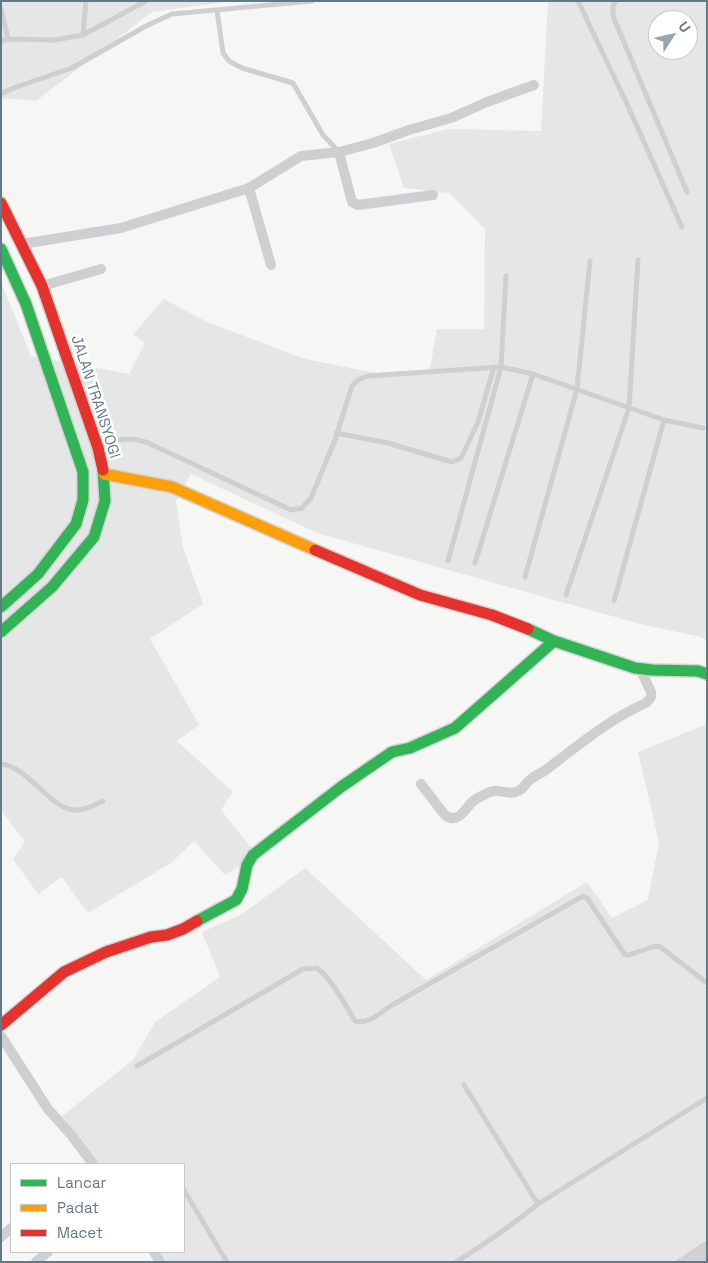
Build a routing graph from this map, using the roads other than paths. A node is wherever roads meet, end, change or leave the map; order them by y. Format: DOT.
graph roads {
  1 [pos="86,1"];
  2 [pos="146,1"];
  3 [pos="312,1"];
  4 [pos="578,1"];
  5 [pos="616,1"];
  6 [pos="1,9"];
  7 [pos="217,10"];
  8 [pos="83,35"];
  9 [pos="8,39"];
  10 [pos="1,41"];
  11 [pos="534,85"];
  12 [pos="1,94"];
  13 [pos="339,152"];
  14 [pos="249,188"];
  15 [pos="687,192"];
  16 [pos="433,195"];
  17 [pos="1,203"];
  18 [pos="682,227"];
  19 [pos="22,244"];
  20 [pos="1,250"];
  21 [pos="638,260"];
  22 [pos="590,261"];
  23 [pos="270,265"];
  24 [pos="101,269"];
  25 [pos="506,276"];
  26 [pos="42,286"];
  27 [pos="494,367"];
  28 [pos="501,367"];
  29 [pos="533,374"];
  30 [pos="577,389"];
  31 [pos="629,408"];
  32 [pos="664,420"];
  33 [pos="703,428"];
  34 [pos="336,433"];
  35 [pos="98,448"];
  36 [pos="104,474"];
  37 [pos="448,561"];
  38 [pos="475,563"];
  39 [pos="525,577"];
  40 [pos="566,595"];
  41 [pos="614,601"];
  42 [pos="1,607"];
  43 [pos="1,632"];
  44 [pos="554,641"];
  45 [pos="640,669"];
  46 [pos="707,674"];
  47 [pos="1,764"];
  48 [pos="421,784"];
  49 [pos="103,802"];
  50 [pos="707,983"];
  51 [pos="1,1025"];
  52 [pos="1,1036"];
  53 [pos="137,1066"];
  54 [pos="464,1085"];
  55 [pos="707,1098"];
  56 [pos="90,1163"];
  57 [pos="185,1192"];
  58 [pos="538,1204"];
  59 [pos="47,1253"];
  60 [pos="36,1262"];
  61 [pos="227,1262"];
  62 [pos="456,1262"];
  1 -- 8 [label="lane"];
  2 -- 8 [label="lane"];
  3 -- 7 [label="lane"];
  4 -- 18 [label="lane"];
  5 -- 15 [label="lane"];
  6 -- 9 [label="lane"];
  7 -- 12 [label="lane"];
  7 -- 13 [label="lane"];
  8 -- 9 [label="lane"];
  9 -- 10 [label="lane"];
  11 -- 13 [label="street"];
  13 -- 14 [label="street"];
  13 -- 16 [label="street"];
  14 -- 19 [label="street"];
  14 -- 23 [label="street"];
  17 -- 19 [label="main road, JALAN TRANSYOGI"];
  19 -- 26 [label="main road, JALAN TRANSYOGI"];
  20 -- 42 [label="main road"];
  21 -- 31 [label="lane"];
  22 -- 30 [label="lane"];
  24 -- 26 [label="street"];
  25 -- 28 [label="lane"];
  26 -- 35 [label="main road, JALAN TRANSYOGI"];
  27 -- 28 [label="lane"];
  27 -- 34 [label="lane"];
  27 -- 34 [label="lane"];
  28 -- 29 [label="lane"];
  28 -- 37 [label="lane"];
  29 -- 30 [label="lane"];
  29 -- 38 [label="lane"];
  30 -- 31 [label="lane"];
  30 -- 39 [label="lane"];
  31 -- 32 [label="lane"];
  31 -- 40 [label="lane"];
  32 -- 33 [label="lane"];
  32 -- 41 [label="lane"];
  34 -- 35 [label="lane"];
  35 -- 36 [label="main road, JALAN TRANSYOGI"];
  36 -- 43 [label="main road, JALAN TRANSYOGI"];
  36 -- 44 [label="main road"];
  44 -- 45 [label="main road"];
  44 -- 51 [label="main road"];
  45 -- 46 [label="main road"];
  45 -- 48 [label="street"];
  47 -- 49 [label="lane"];
  50 -- 53 [label="lane"];
  52 -- 56 [label="street"];
  54 -- 58 [label="lane"];
  55 -- 58 [label="lane"];
  57 -- 61 [label="lane"];
  58 -- 62 [label="lane"];
  59 -- 60 [label="street"];
}
